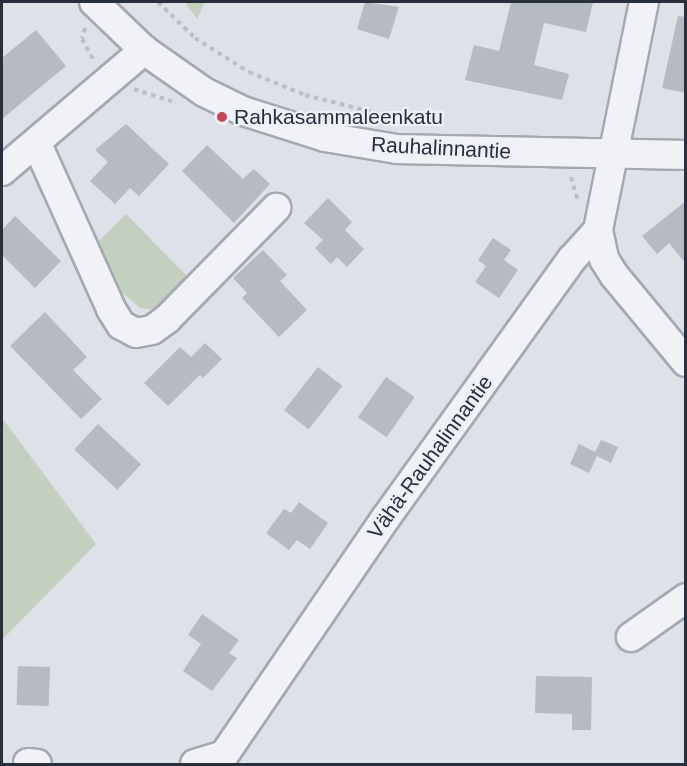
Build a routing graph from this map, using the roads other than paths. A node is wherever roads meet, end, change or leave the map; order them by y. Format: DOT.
graph roads {
  1 [pos="94,2"];
  2 [pos="644,2"];
  3 [pos="144,50"];
  4 [pos="37,144"];
  5 [pos="616,153"];
  6 [pos="686,155"];
  7 [pos="2,171"];
  8 [pos="276,207"];
  9 [pos="598,230"];
  10 [pos="686,362"];
  11 [pos="686,598"];
  12 [pos="631,637"];
  13 [pos="195,765"];
  1 -- 3 [label="street, Rauhalinnantie"];
  2 -- 5 [label="street, Vähä-Rauhalinnantie"];
  3 -- 4 [label="street"];
  3 -- 5 [label="street, Rauhalinnantie"];
  4 -- 7 [label="street"];
  4 -- 8 [label="street"];
  5 -- 6 [label="street, Rauhalinnantie"];
  5 -- 9 [label="street, Vähä-Rauhalinnantie"];
  9 -- 10 [label="street"];
  9 -- 13 [label="street, Vähä-Rauhalinnantie"];
  11 -- 12 [label="street"];
}
